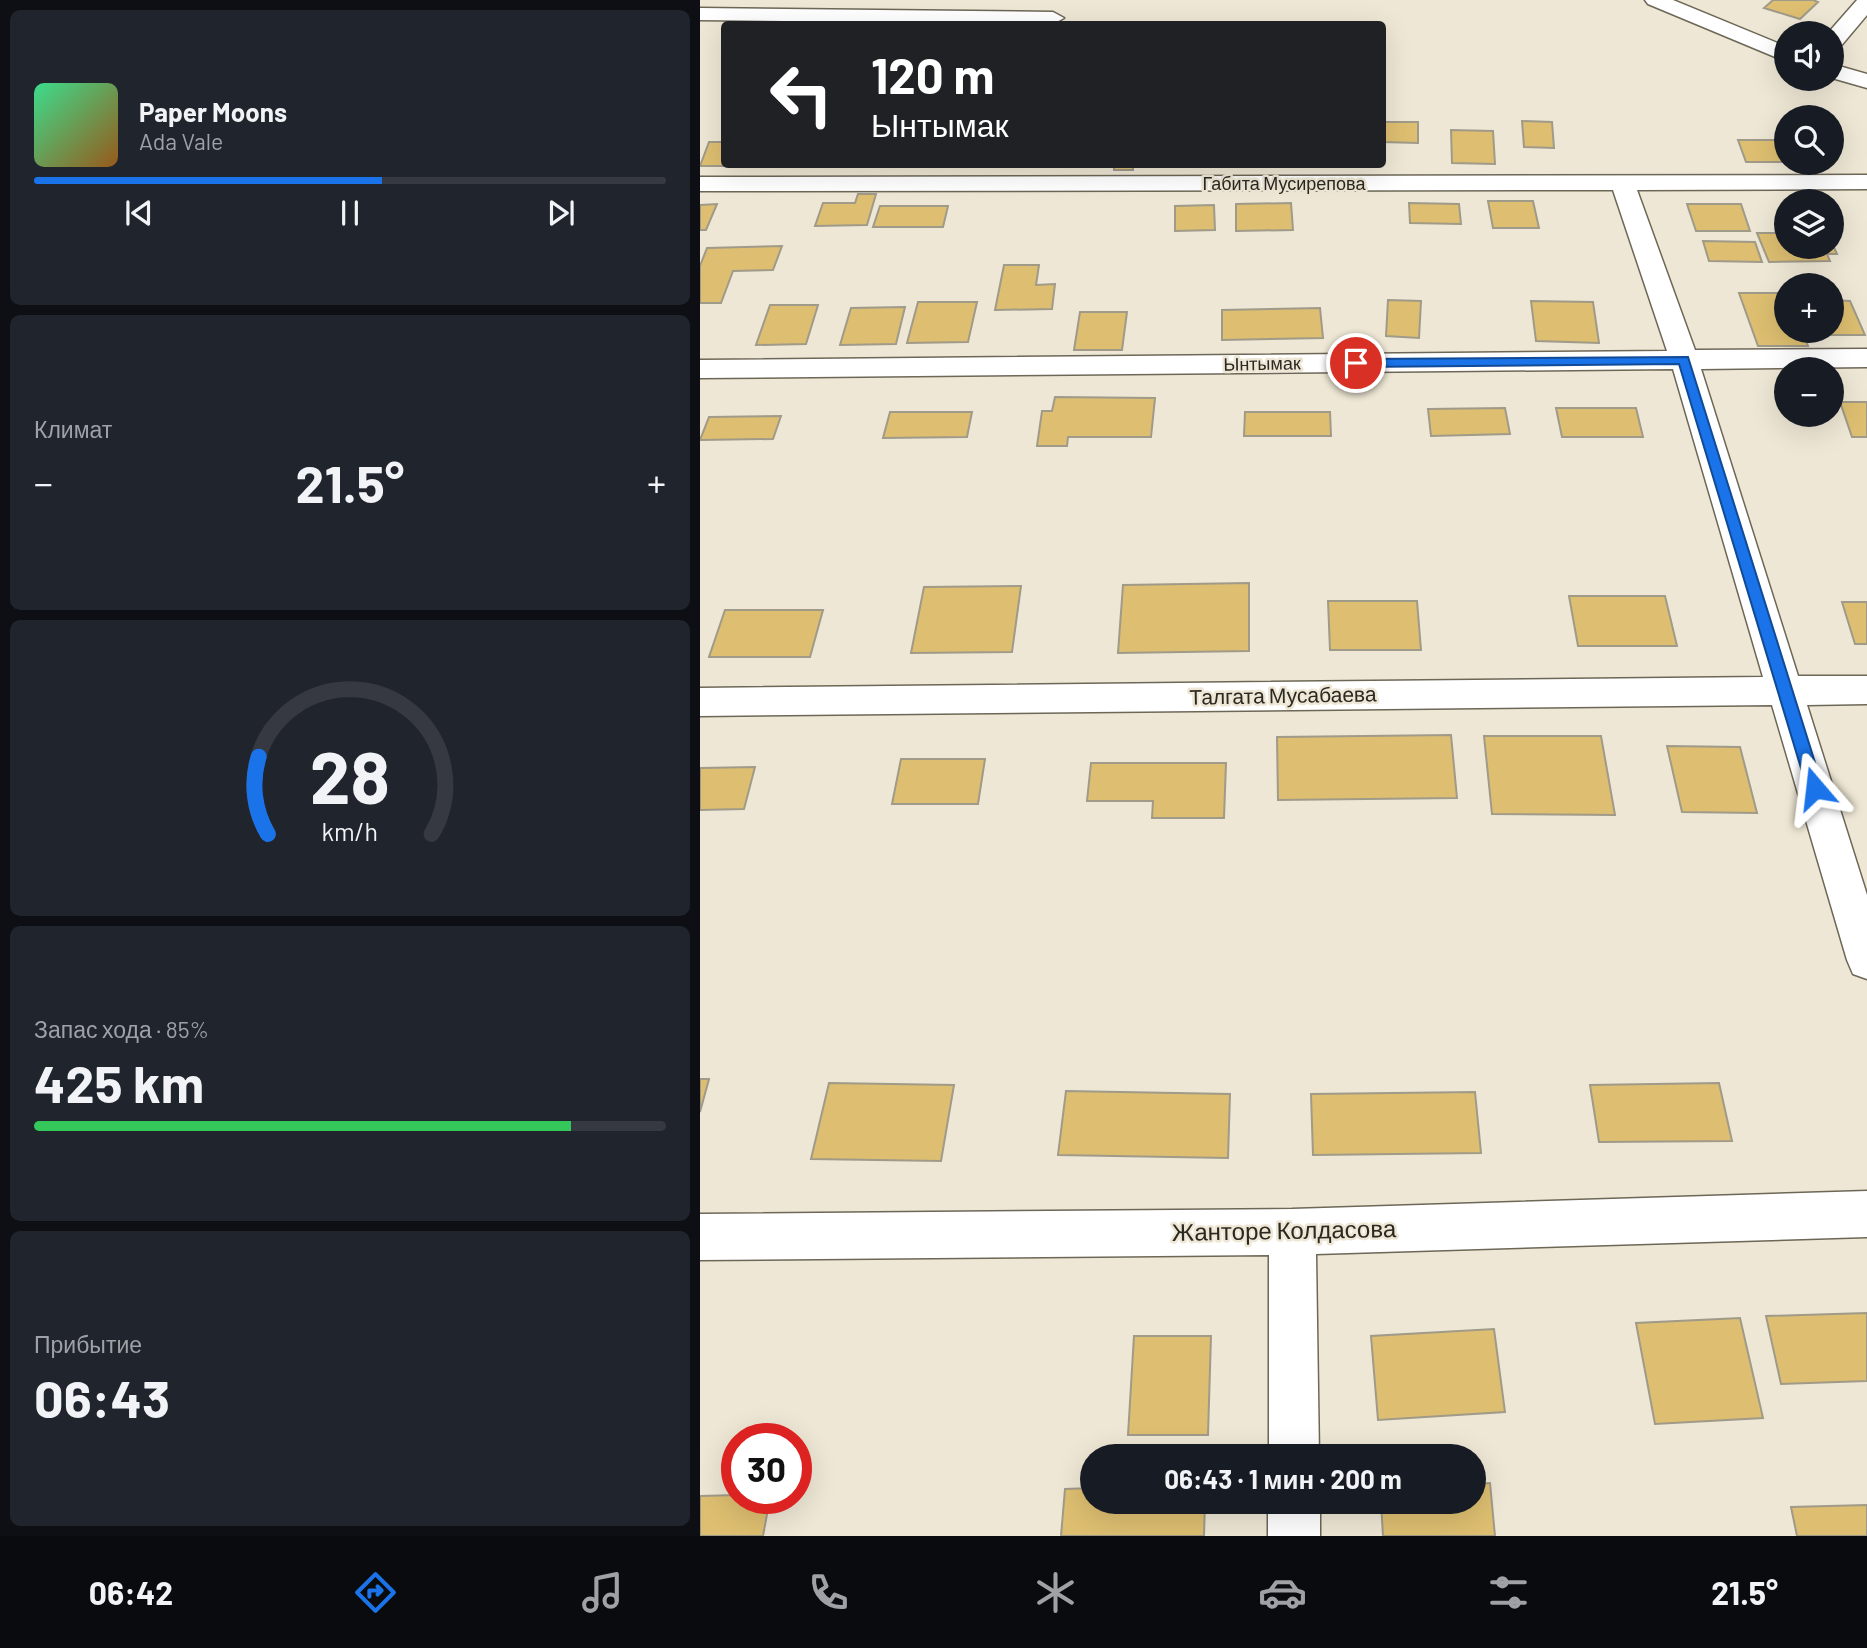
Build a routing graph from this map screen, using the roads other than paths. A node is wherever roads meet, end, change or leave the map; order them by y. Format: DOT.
graph roads {
  1 [pos="743,0"];
  2 [pos="1655,0"];
  3 [pos="1867,2"];
  4 [pos="702,14"];
  5 [pos="1053,18"];
  6 [pos="1844,28"];
  7 [pos="1774,50"];
  8 [pos="1844,74"];
  9 [pos="1867,81"];
  10 [pos="1867,182"];
  11 [pos="700,184"];
  12 [pos="1623,184"];
  13 [pos="1867,358"];
  14 [pos="1684,359"];
  15 [pos="700,369"];
  16 [pos="1786,690"];
  17 [pos="1867,690"];
  18 [pos="700,702"];
  19 [pos="1867,960"];
  20 [pos="1867,1214"];
  21 [pos="1292,1232"];
  22 [pos="700,1237"];
  23 [pos="1294,1444"];
  24 [pos="1294,1514"];
  25 [pos="1294,1536"];
  1 -- 4 [label="street"];
  2 -- 7 [label="street"];
  3 -- 6 [label="street"];
  4 -- 5 [label="street"];
  8 -- 9 [label="street"];
  10 -- 12 [label="street, Габита Мусирепова"];
  11 -- 12 [label="street, Габита Мусирепова"];
  12 -- 14 [label="street"];
  13 -- 14 [label="street, Ынтымак"];
  14 -- 15 [label="street, Ынтымак"];
  14 -- 16 [label="street"];
  16 -- 17 [label="street, Талгата Мусабаева"];
  16 -- 18 [label="street, Талгата Мусабаева"];
  16 -- 19 [label="street"];
  20 -- 21 [label="street, Жанторе Колдасова"];
  21 -- 22 [label="street, Жанторе Колдасова"];
  21 -- 23 [label="street"];
  24 -- 25 [label="street"];
}
